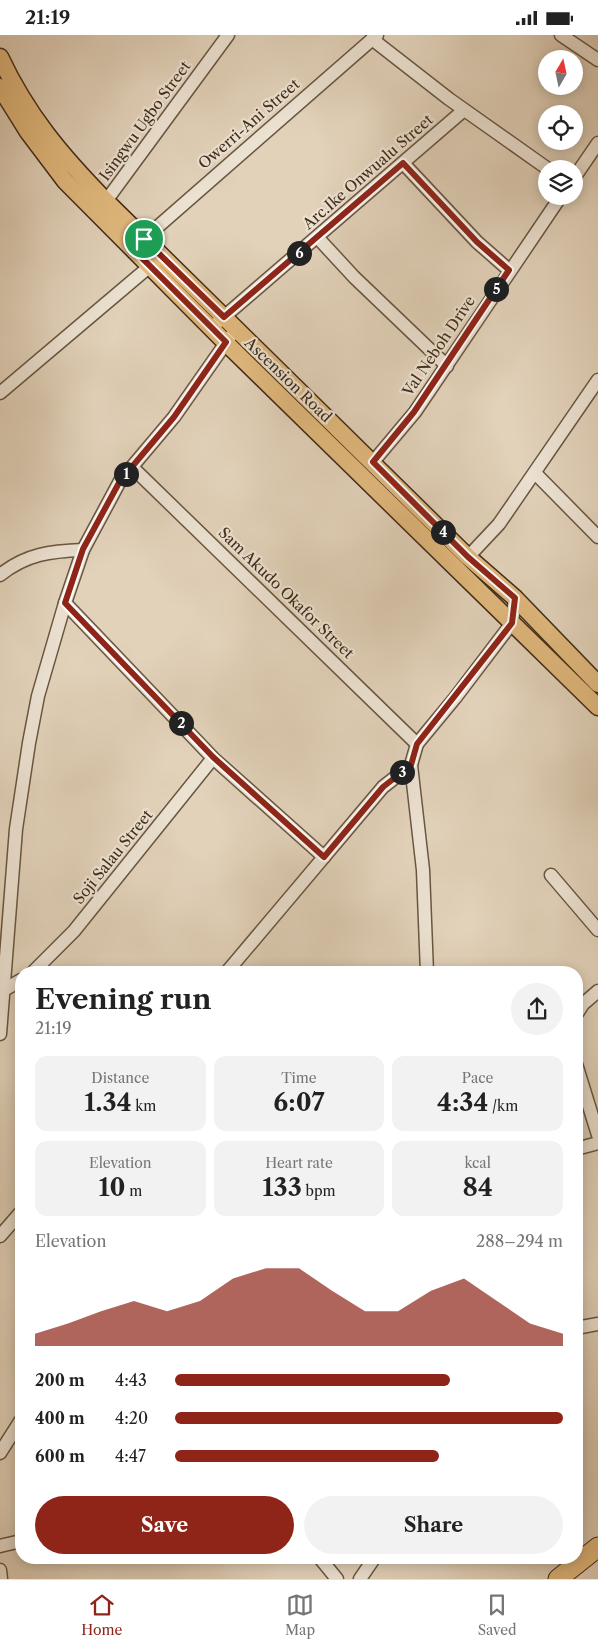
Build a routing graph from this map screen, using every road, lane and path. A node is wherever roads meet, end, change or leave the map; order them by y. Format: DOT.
graph roads {
  1 [pos="228,35"];
  2 [pos="561,35"];
  3 [pos="374,37"];
  4 [pos="0,57"];
  5 [pos="598,60"];
  6 [pos="0,87"];
  7 [pos="464,110"];
  8 [pos="598,143"];
  9 [pos="538,162"];
  10 [pos="403,163"];
  11 [pos="583,165"];
  12 [pos="106,201"];
  13 [pos="555,205"];
  14 [pos="318,238"];
  15 [pos="138,244"];
  16 [pos="156,261"];
  17 [pos="509,270"];
  18 [pos="218,322"];
  19 [pos="238,331"];
  20 [pos="226,342"];
  21 [pos="447,366"];
  22 [pos="598,380"];
  23 [pos="0,393"];
  24 [pos="373,462"];
  25 [pos="132,467"];
  26 [pos="535,473"];
  27 [pos="598,537"];
  28 [pos="83,549"];
  29 [pos="468,557"];
  30 [pos="0,575"];
  31 [pos="515,598"];
  32 [pos="65,603"];
  33 [pos="512,623"];
  34 [pos="598,684"];
  35 [pos="598,707"];
  36 [pos="417,744"];
  37 [pos="213,757"];
  38 [pos="411,765"];
  39 [pos="324,857"];
  40 [pos="550,875"];
  41 [pos="598,930"];
  42 [pos="39,966"];
  43 [pos="232,966"];
  44 [pos="427,966"];
  45 [pos="15,984"];
  46 [pos="4,990"];
  47 [pos="598,991"];
  48 [pos="583,1004"];
  49 [pos="0,1034"];
  50 [pos="583,1087"];
  51 [pos="598,1135"];
  52 [pos="598,1143"];
  53 [pos="583,1147"];
  54 [pos="15,1218"];
  55 [pos="0,1236"];
  56 [pos="598,1324"];
  57 [pos="583,1327"];
  58 [pos="15,1429"];
  59 [pos="0,1453"];
  60 [pos="15,1542"];
  61 [pos="0,1546"];
  62 [pos="598,1547"];
  63 [pos="583,1559"];
  64 [pos="325,1564"];
  65 [pos="370,1564"];
  66 [pos="577,1564"];
  67 [pos="0,1570"];
  68 [pos="1,1579"];
  69 [pos="337,1579"];
  70 [pos="360,1579"];
  71 [pos="558,1579"];
  1 -- 12 [label="street, Isingwu Ugbo Street"];
  2 -- 5 [label="street"];
  3 -- 7 [label="street"];
  3 -- 15 [label="street, Owerri-Ani Street"];
  4 -- 12 [label="main road, Ascension Road"];
  6 -- 15 [label="main road, Ascension Road"];
  7 -- 9 [label="street"];
  7 -- 10 [label="street, Arc.Ike Onwualu Street"];
  8 -- 11 [label="street"];
  10 -- 14 [label="street, Arc.Ike Onwualu Street"];
  10 -- 17 [label="street"];
  12 -- 15 [label="main road, Ascension Road"];
  13 -- 17 [label="street, Val Neboh Drive"];
  14 -- 18 [label="street, Arc.Ike Onwualu Street"];
  14 -- 21 [label="street"];
  15 -- 16 [label="main road, Ascension Road"];
  16 -- 18 [label="main road, Ascension Road"];
  16 -- 23 [label="street"];
  17 -- 21 [label="street, Val Neboh Drive"];
  18 -- 19 [label="main road, Ascension Road"];
  18 -- 20 [label="main road, Ascension Road"];
  19 -- 20 [label="street"];
  19 -- 24 [label="main road, Ascension Road"];
  20 -- 25 [label="street"];
  20 -- 33 [label="main road, Ascension Road"];
  21 -- 24 [label="street, Val Neboh Drive"];
  22 -- 26 [label="street"];
  24 -- 29 [label="main road, Ascension Road"];
  25 -- 28 [label="street"];
  25 -- 36 [label="street, Sam Akudo Okafor Street"];
  26 -- 27 [label="street"];
  26 -- 29 [label="street"];
  28 -- 30 [label="street"];
  28 -- 32 [label="street"];
  29 -- 31 [label="main road, Ascension Road"];
  31 -- 33 [label="street"];
  31 -- 34 [label="main road, Ascension Road"];
  32 -- 37 [label="street"];
  32 -- 46 [label="street"];
  33 -- 35 [label="main road, Ascension Road"];
  33 -- 36 [label="street"];
  36 -- 38 [label="street"];
  37 -- 39 [label="street"];
  37 -- 42 [label="street, Soji Salau Street"];
  38 -- 39 [label="street"];
  38 -- 44 [label="street"];
  39 -- 43 [label="street"];
  40 -- 41 [label="street"];
  45 -- 46 [label="street"];
  46 -- 49 [label="street"];
  47 -- 48 [label="street"];
  50 -- 51 [label="street"];
  52 -- 53 [label="street"];
  54 -- 55 [label="street"];
  56 -- 57 [label="street"];
  58 -- 59 [label="street"];
  60 -- 61 [label="street"];
  62 -- 63 [label="highway"];
  64 -- 69 [label="street"];
  65 -- 70 [label="street"];
  66 -- 71 [label="highway"];
  67 -- 68 [label="street"];
}
